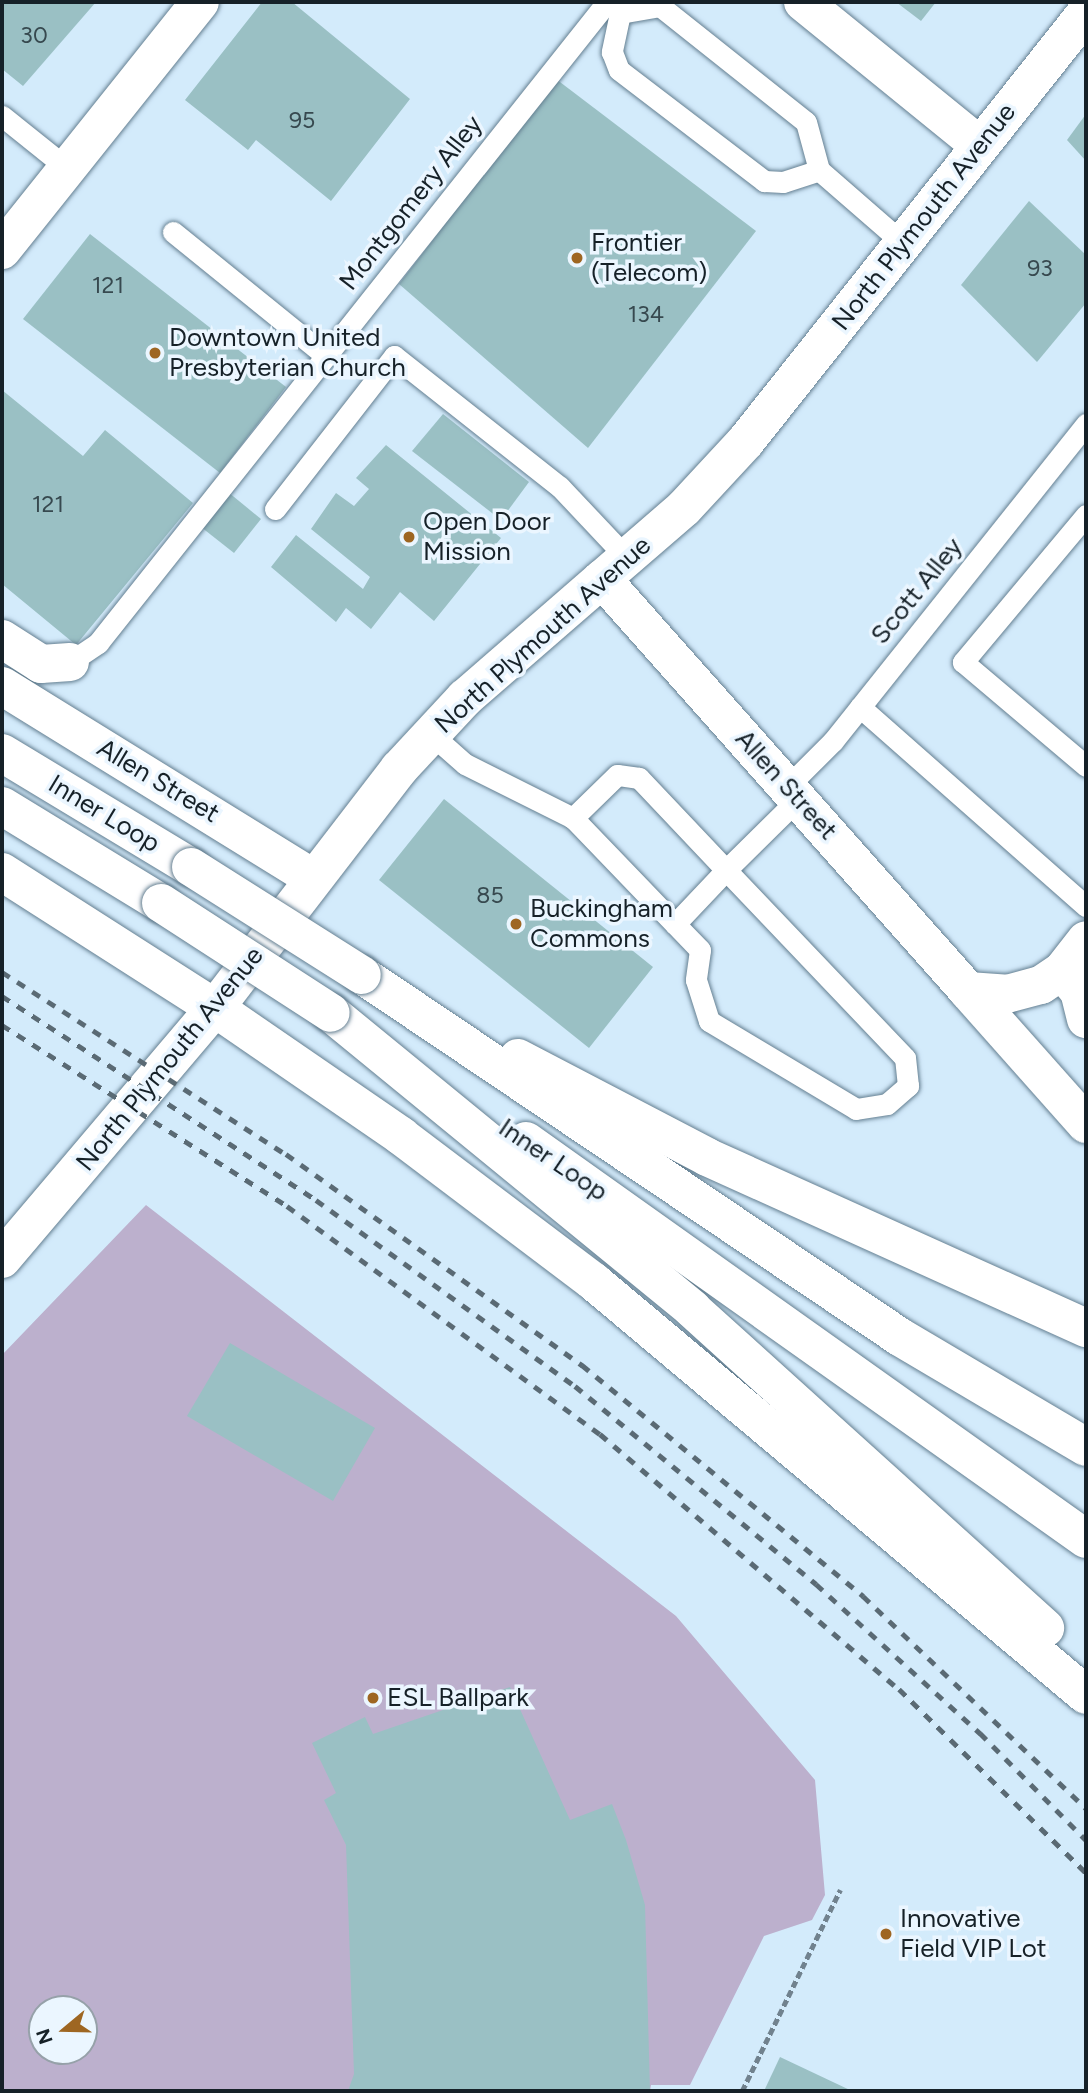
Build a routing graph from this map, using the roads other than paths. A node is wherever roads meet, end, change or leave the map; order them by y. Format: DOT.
graph roads {
  1 [pos="200,2"];
  2 [pos="803,2"];
  3 [pos="612,6"];
  4 [pos="1086,13"];
  5 [pos="2,116"];
  6 [pos="980,146"];
  7 [pos="67,168"];
  8 [pos="820,170"];
  9 [pos="173,232"];
  10 [pos="4,243"];
  11 [pos="903,243"];
  12 [pos="326,356"];
  13 [pos="1086,424"];
  14 [pos="275,509"];
  15 [pos="1086,515"];
  16 [pos="615,569"];
  17 [pos="2,639"];
  18 [pos="70,662"];
  19 [pos="2,686"];
  20 [pos="860,707"];
  21 [pos="431,734"];
  22 [pos="2,753"];
  23 [pos="1086,766"];
  24 [pos="792,793"];
  25 [pos="2,806"];
  26 [pos="573,818"];
  27 [pos="726,870"];
  28 [pos="2,872"];
  29 [pos="313,878"];
  30 [pos="1086,906"];
  31 [pos="674,924"];
  32 [pos="1086,940"];
  33 [pos="1062,971"];
  34 [pos="362,975"];
  35 [pos="968,992"];
  36 [pos="215,1008"];
  37 [pos="331,1013"];
  38 [pos="1086,1019"];
  39 [pos="1086,1124"];
  40 [pos="2,1259"];
  41 [pos="1086,1328"];
  42 [pos="1086,1447"];
  43 [pos="1086,1539"];
  44 [pos="1086,1669"];
  45 [pos="1086,1695"];
  1 -- 7 [label="main road"];
  2 -- 6 [label="main road"];
  3 -- 8 [label="lane"];
  3 -- 8 [label="lane"];
  3 -- 12 [label="lane, Montgomery Alley"];
  4 -- 6 [label="main road, North Plymouth Avenue"];
  5 -- 7 [label="lane"];
  6 -- 11 [label="main road, North Plymouth Avenue"];
  7 -- 10 [label="main road"];
  8 -- 11 [label="lane"];
  9 -- 12 [label="lane"];
  11 -- 16 [label="main road, North Plymouth Avenue"];
  12 -- 18 [label="lane, Montgomery Alley"];
  13 -- 20 [label="lane, Scott Alley"];
  14 -- 16 [label="lane"];
  15 -- 23 [label="lane"];
  16 -- 21 [label="main road, North Plymouth Avenue"];
  16 -- 24 [label="main road, Allen Street"];
  17 -- 18 [label="main road"];
  19 -- 29 [label="main road, Allen Street"];
  20 -- 24 [label="lane, Scott Alley"];
  20 -- 30 [label="lane"];
  21 -- 26 [label="lane"];
  21 -- 29 [label="main road, North Plymouth Avenue"];
  22 -- 34 [label="main road, Inner Loop, bridge"];
  24 -- 27 [label="lane, Scott Alley"];
  24 -- 35 [label="main road, Allen Street"];
  25 -- 37 [label="main road, Inner Loop, bridge"];
  26 -- 27 [label="lane"];
  26 -- 31 [label="lane"];
  27 -- 31 [label="lane, Scott Alley"];
  27 -- 31 [label="lane"];
  28 -- 36 [label="main road"];
  29 -- 36 [label="main road, North Plymouth Avenue"];
  32 -- 33 [label="main road"];
  33 -- 35 [label="main road"];
  33 -- 38 [label="main road"];
  34 -- 41 [label="main road"];
  34 -- 42 [label="main road, Inner Loop"];
  35 -- 39 [label="main road, Allen Street"];
  36 -- 40 [label="main road, North Plymouth Avenue"];
  36 -- 45 [label="main road"];
  37 -- 43 [label="main road, Inner Loop"];
  37 -- 44 [label="main road"];
}
